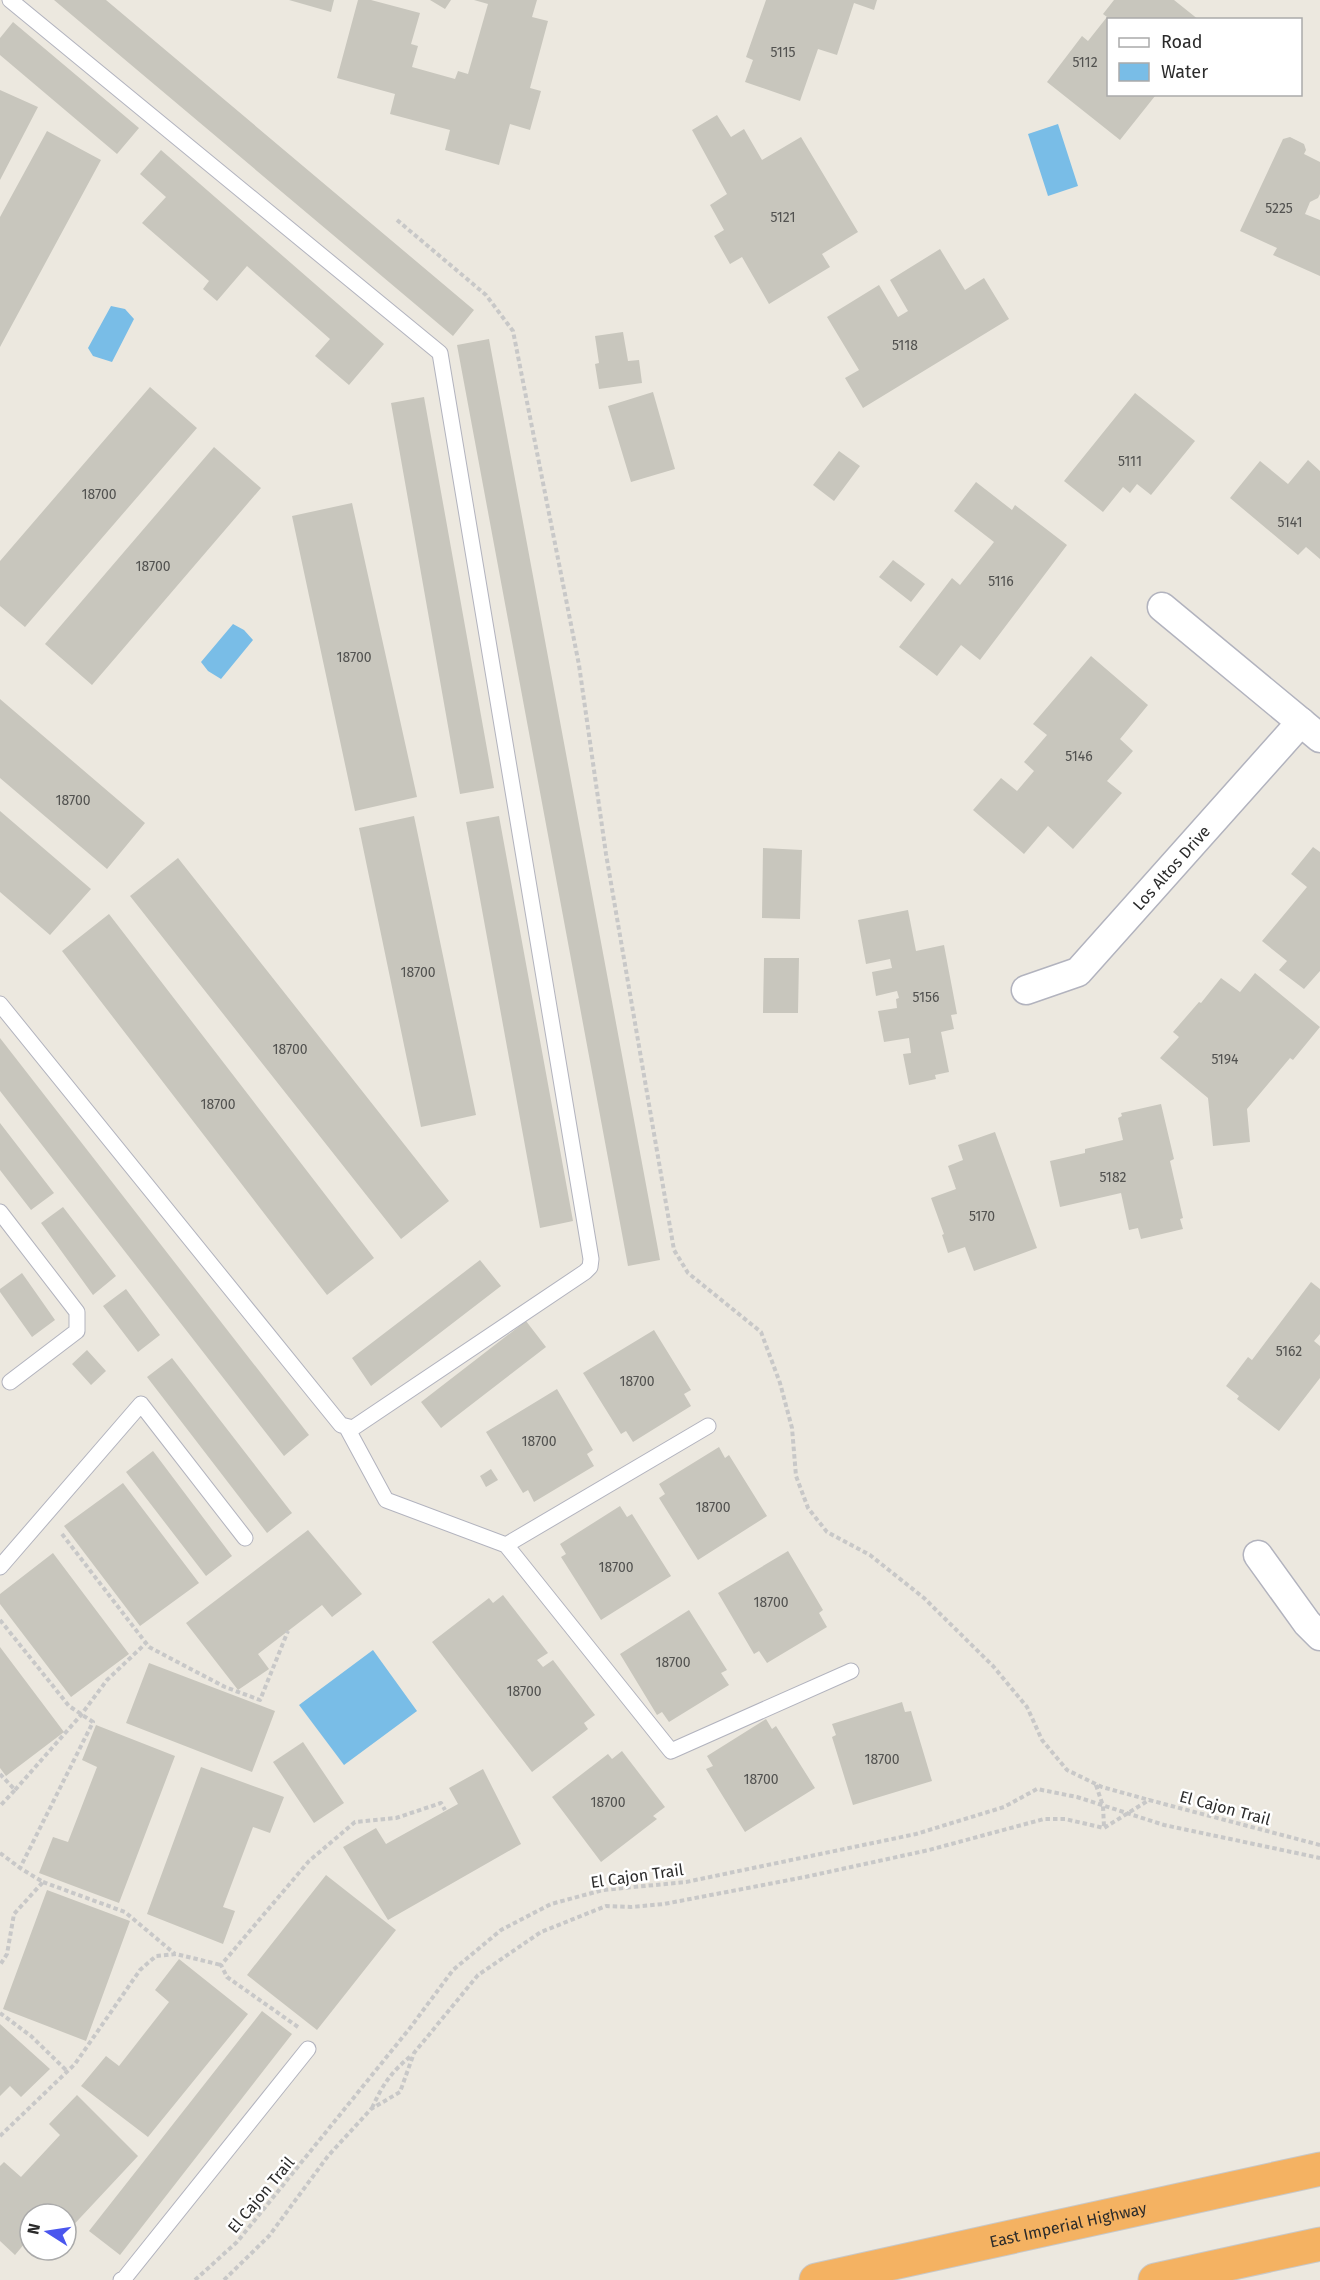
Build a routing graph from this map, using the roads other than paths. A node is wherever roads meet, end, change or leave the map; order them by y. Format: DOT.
graph roads {
  1 [pos="10,0"];
  2 [pos="1162,607"];
  3 [pos="1310,730"];
  4 [pos="1026,990"];
  5 [pos="0,1004"];
  6 [pos="0,1212"];
  7 [pos="10,1382"];
  8 [pos="708,1426"];
  9 [pos="346,1428"];
  10 [pos="245,1538"];
  11 [pos="506,1545"];
  12 [pos="1258,1555"];
  13 [pos="0,1567"];
  14 [pos="1320,1636"];
  15 [pos="851,1671"];
  16 [pos="308,2049"];
  17 [pos="1320,2169"];
  18 [pos="1320,2244"];
  19 [pos="121,2280"];
  20 [pos="816,2280"];
  21 [pos="1155,2280"];
  1 -- 9 [label="lane"];
  2 -- 3 [label="street, Los Altos Drive"];
  3 -- 4 [label="street, Los Altos Drive"];
  5 -- 9 [label="lane"];
  6 -- 7 [label="lane"];
  8 -- 11 [label="lane"];
  9 -- 11 [label="lane"];
  10 -- 13 [label="lane"];
  11 -- 15 [label="lane"];
  12 -- 14 [label="street"];
  16 -- 19 [label="lane"];
  17 -- 20 [label="highway, East Imperial Highway"];
  18 -- 21 [label="highway"];
}
